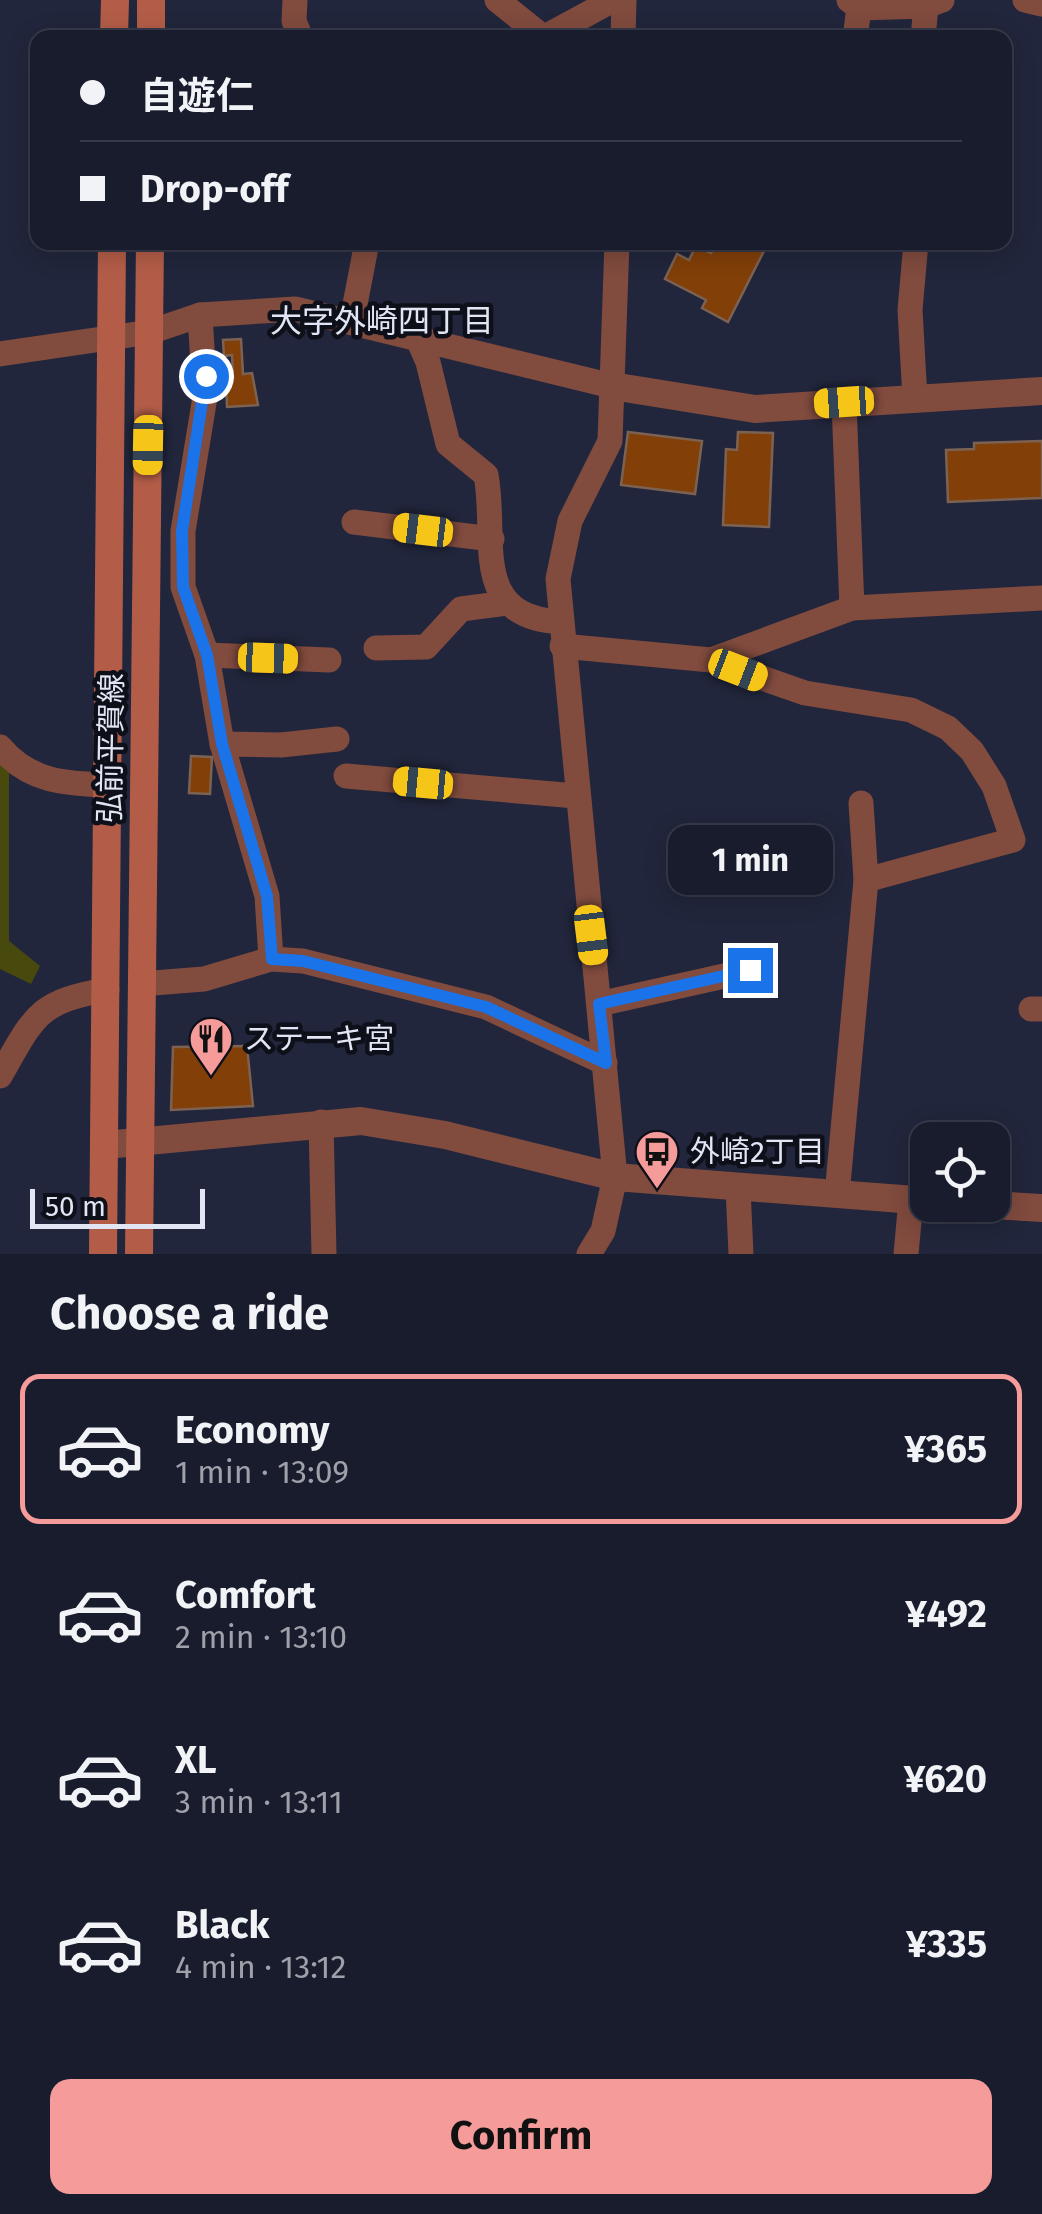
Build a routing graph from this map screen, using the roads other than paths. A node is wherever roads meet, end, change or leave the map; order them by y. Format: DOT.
graph roads {
  1 [pos="115,0"];
  2 [pos="151,0"];
  3 [pos="295,0"];
  4 [pos="497,0"];
  5 [pos="613,0"];
  6 [pos="624,0"];
  7 [pos="1024,0"];
  8 [pos="934,3"];
  9 [pos="854,4"];
  10 [pos="1042,4"];
  11 [pos="114,30"];
  12 [pos="151,30"];
  13 [pos="298,30"];
  14 [pos="534,30"];
  15 [pos="556,30"];
  16 [pos="623,30"];
  17 [pos="856,30"];
  18 [pos="926,30"];
  19 [pos="112,250"];
  20 [pos="150,250"];
  21 [pos="365,250"];
  22 [pos="617,250"];
  23 [pos="915,250"];
  24 [pos="200,316"];
  25 [pos="352,320"];
  26 [pos="150,332"];
  27 [pos="416,335"];
  28 [pos="112,337"];
  29 [pos="0,354"];
  30 [pos="612,386"];
  31 [pos="1042,392"];
  32 [pos="915,398"];
  33 [pos="844,402"];
  34 [pos="354,522"];
  35 [pos="492,539"];
  36 [pos="1042,598"];
  37 [pos="507,603"];
  38 [pos="852,608"];
  39 [pos="561,634"];
  40 [pos="376,648"];
  41 [pos="207,655"];
  42 [pos="329,660"];
  43 [pos="711,660"];
  44 [pos="337,739"];
  45 [pos="222,744"];
  46 [pos="0,747"];
  47 [pos="346,776"];
  48 [pos="109,786"];
  49 [pos="576,796"];
  50 [pos="861,804"];
  51 [pos="866,880"];
  52 [pos="272,959"];
  53 [pos="750,970"];
  54 [pos="141,984"];
  55 [pos="107,990"];
  56 [pos="599,1004"];
  57 [pos="606,1063"];
  58 [pos="0,1076"];
  59 [pos="321,1122"];
  60 [pos="140,1142"];
  61 [pos="105,1145"];
  62 [pos="614,1176"];
  63 [pos="738,1188"];
  64 [pos="837,1195"];
  65 [pos="910,1199"];
  66 [pos="1010,1206"];
  67 [pos="1042,1208"];
  68 [pos="914,1222"];
  69 [pos="103,1254"];
  70 [pos="139,1254"];
  71 [pos="324,1254"];
  72 [pos="589,1254"];
  73 [pos="741,1254"];
  74 [pos="906,1254"];
  1 -- 11 [label="main road"];
  2 -- 12 [label="main road"];
  3 -- 13 [label="street"];
  4 -- 14 [label="street"];
  5 -- 15 [label="street"];
  6 -- 16 [label="street"];
  7 -- 10 [label="street"];
  8 -- 9 [label="street"];
  8 -- 18 [label="street"];
  9 -- 17 [label="street"];
  19 -- 28 [label="main road, 弘前平賀線"];
  20 -- 26 [label="main road, 弘前平賀線"];
  21 -- 25 [label="street"];
  22 -- 30 [label="street"];
  23 -- 32 [label="street"];
  24 -- 25 [label="street"];
  24 -- 26 [label="street"];
  24 -- 41 [label="street"];
  25 -- 27 [label="street"];
  26 -- 28 [label="street"];
  26 -- 54 [label="main road, 弘前平賀線"];
  27 -- 30 [label="street"];
  27 -- 35 [label="street"];
  28 -- 29 [label="street"];
  28 -- 48 [label="main road, 弘前平賀線"];
  30 -- 33 [label="street"];
  30 -- 39 [label="street"];
  31 -- 32 [label="street"];
  32 -- 33 [label="street"];
  33 -- 38 [label="street"];
  34 -- 35 [label="street"];
  35 -- 37 [label="street"];
  36 -- 38 [label="street"];
  37 -- 39 [label="street"];
  37 -- 40 [label="street"];
  38 -- 43 [label="street"];
  39 -- 43 [label="street"];
  39 -- 49 [label="street"];
  41 -- 42 [label="street"];
  41 -- 45 [label="street"];
  43 -- 51 [label="street"];
  44 -- 45 [label="street"];
  45 -- 52 [label="street"];
  46 -- 48 [label="street"];
  47 -- 49 [label="street"];
  48 -- 55 [label="main road, 弘前平賀線"];
  49 -- 56 [label="street"];
  50 -- 51 [label="street"];
  51 -- 64 [label="street"];
  52 -- 54 [label="street"];
  52 -- 57 [label="street"];
  53 -- 56 [label="street"];
  54 -- 60 [label="main road, 弘前平賀線"];
  55 -- 58 [label="street"];
  55 -- 61 [label="main road, 弘前平賀線"];
  56 -- 57 [label="street"];
  57 -- 62 [label="street"];
  59 -- 60 [label="street"];
  59 -- 62 [label="street"];
  59 -- 71 [label="street"];
  60 -- 61 [label="street"];
  60 -- 70 [label="main road, 弘前平賀線"];
  61 -- 69 [label="main road, 弘前平賀線"];
  62 -- 63 [label="street"];
  62 -- 72 [label="street"];
  63 -- 64 [label="street"];
  63 -- 73 [label="street"];
  64 -- 65 [label="street"];
  66 -- 67 [label="street"];
  68 -- 74 [label="street"];
}
